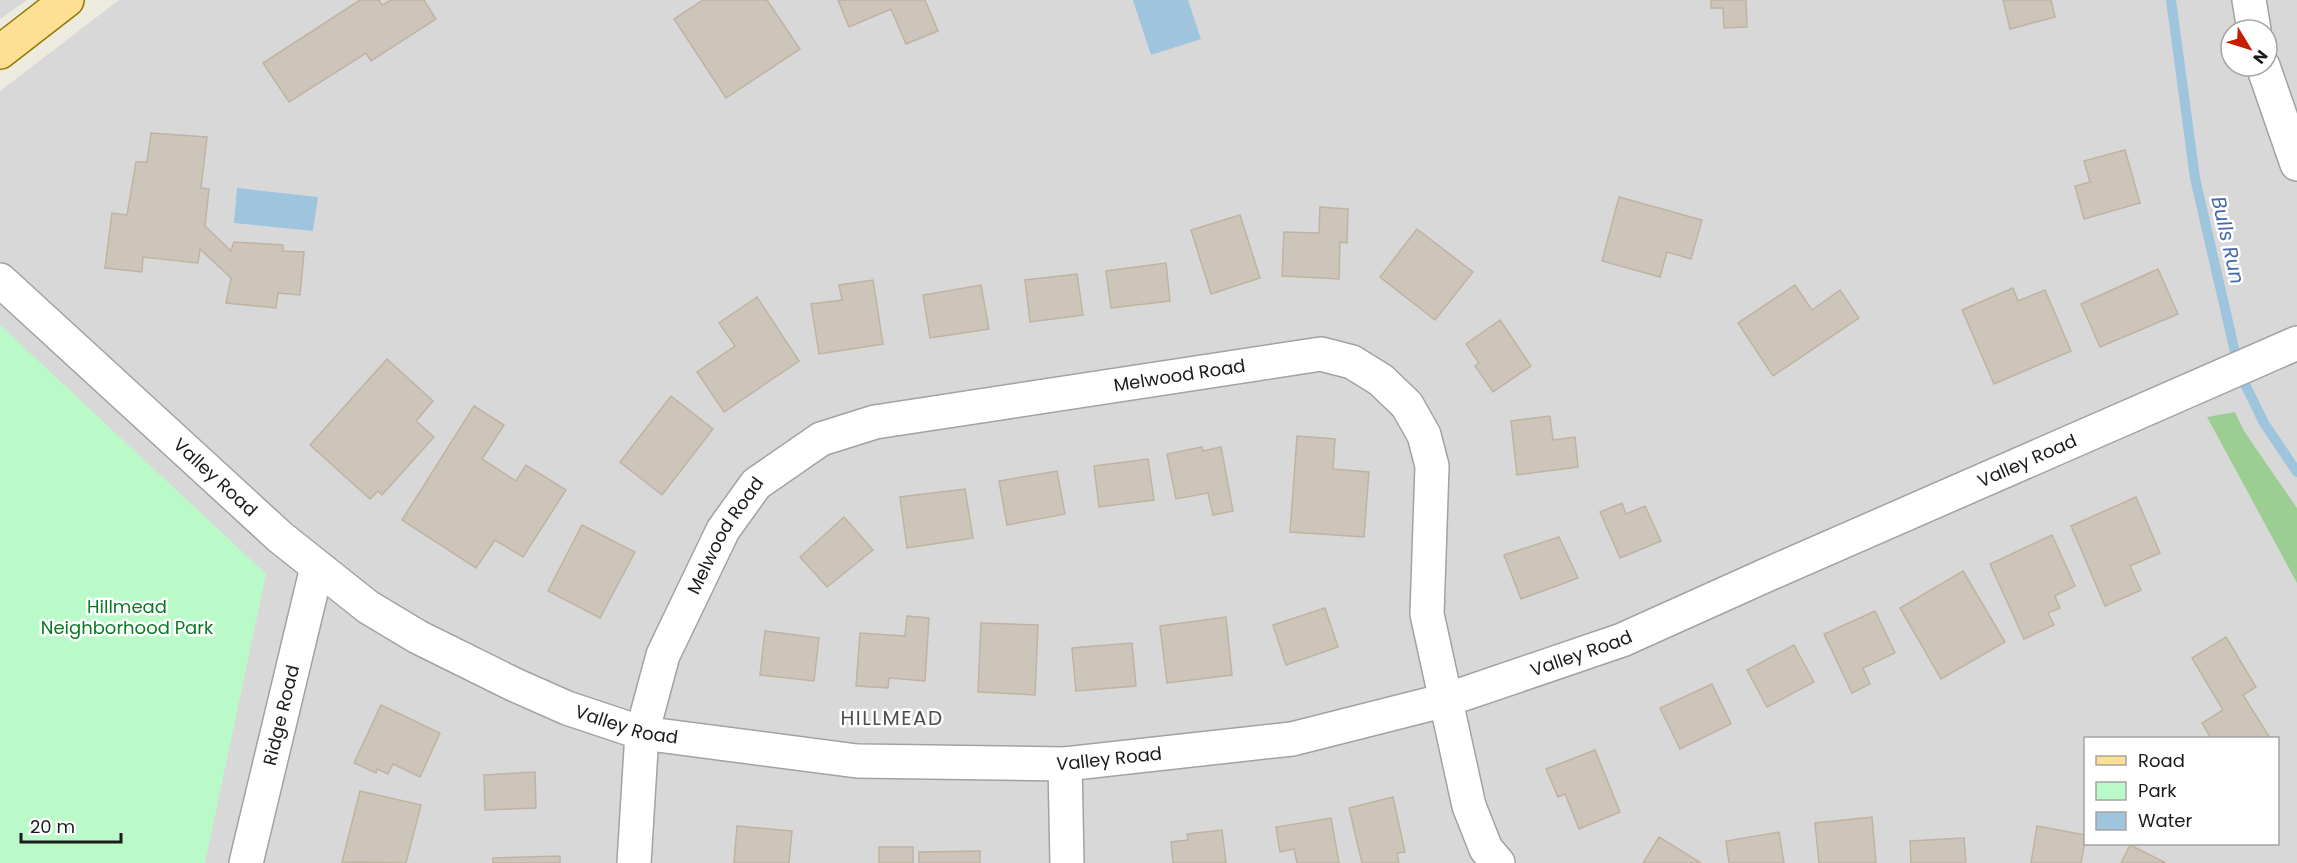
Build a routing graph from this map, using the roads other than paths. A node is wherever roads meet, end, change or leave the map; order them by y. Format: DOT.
graph roads {
  1 [pos="67,0"];
  2 [pos="2249,0"];
  3 [pos="2252,18"];
  4 [pos="0,52"];
  5 [pos="2267,78"];
  6 [pos="2297,164"];
  7 [pos="0,280"];
  8 [pos="2297,343"];
  9 [pos="316,567"];
  10 [pos="1446,700"];
  11 [pos="642,733"];
  12 [pos="1065,764"];
  13 [pos="246,863"];
  14 [pos="634,863"];
  15 [pos="1067,863"];
  16 [pos="1498,863"];
  1 -- 4 [label="main road"];
  2 -- 3 [label="street"];
  5 -- 6 [label="street"];
  7 -- 9 [label="street, Valley Road"];
  8 -- 10 [label="street, Valley Road"];
  9 -- 11 [label="street, Valley Road"];
  9 -- 13 [label="street, Ridge Road"];
  10 -- 11 [label="street, Melwood Road"];
  10 -- 12 [label="street, Valley Road"];
  10 -- 16 [label="street, Melwood Road"];
  11 -- 12 [label="street, Valley Road"];
  11 -- 14 [label="street, Melwood Road"];
  12 -- 15 [label="street"];
}
